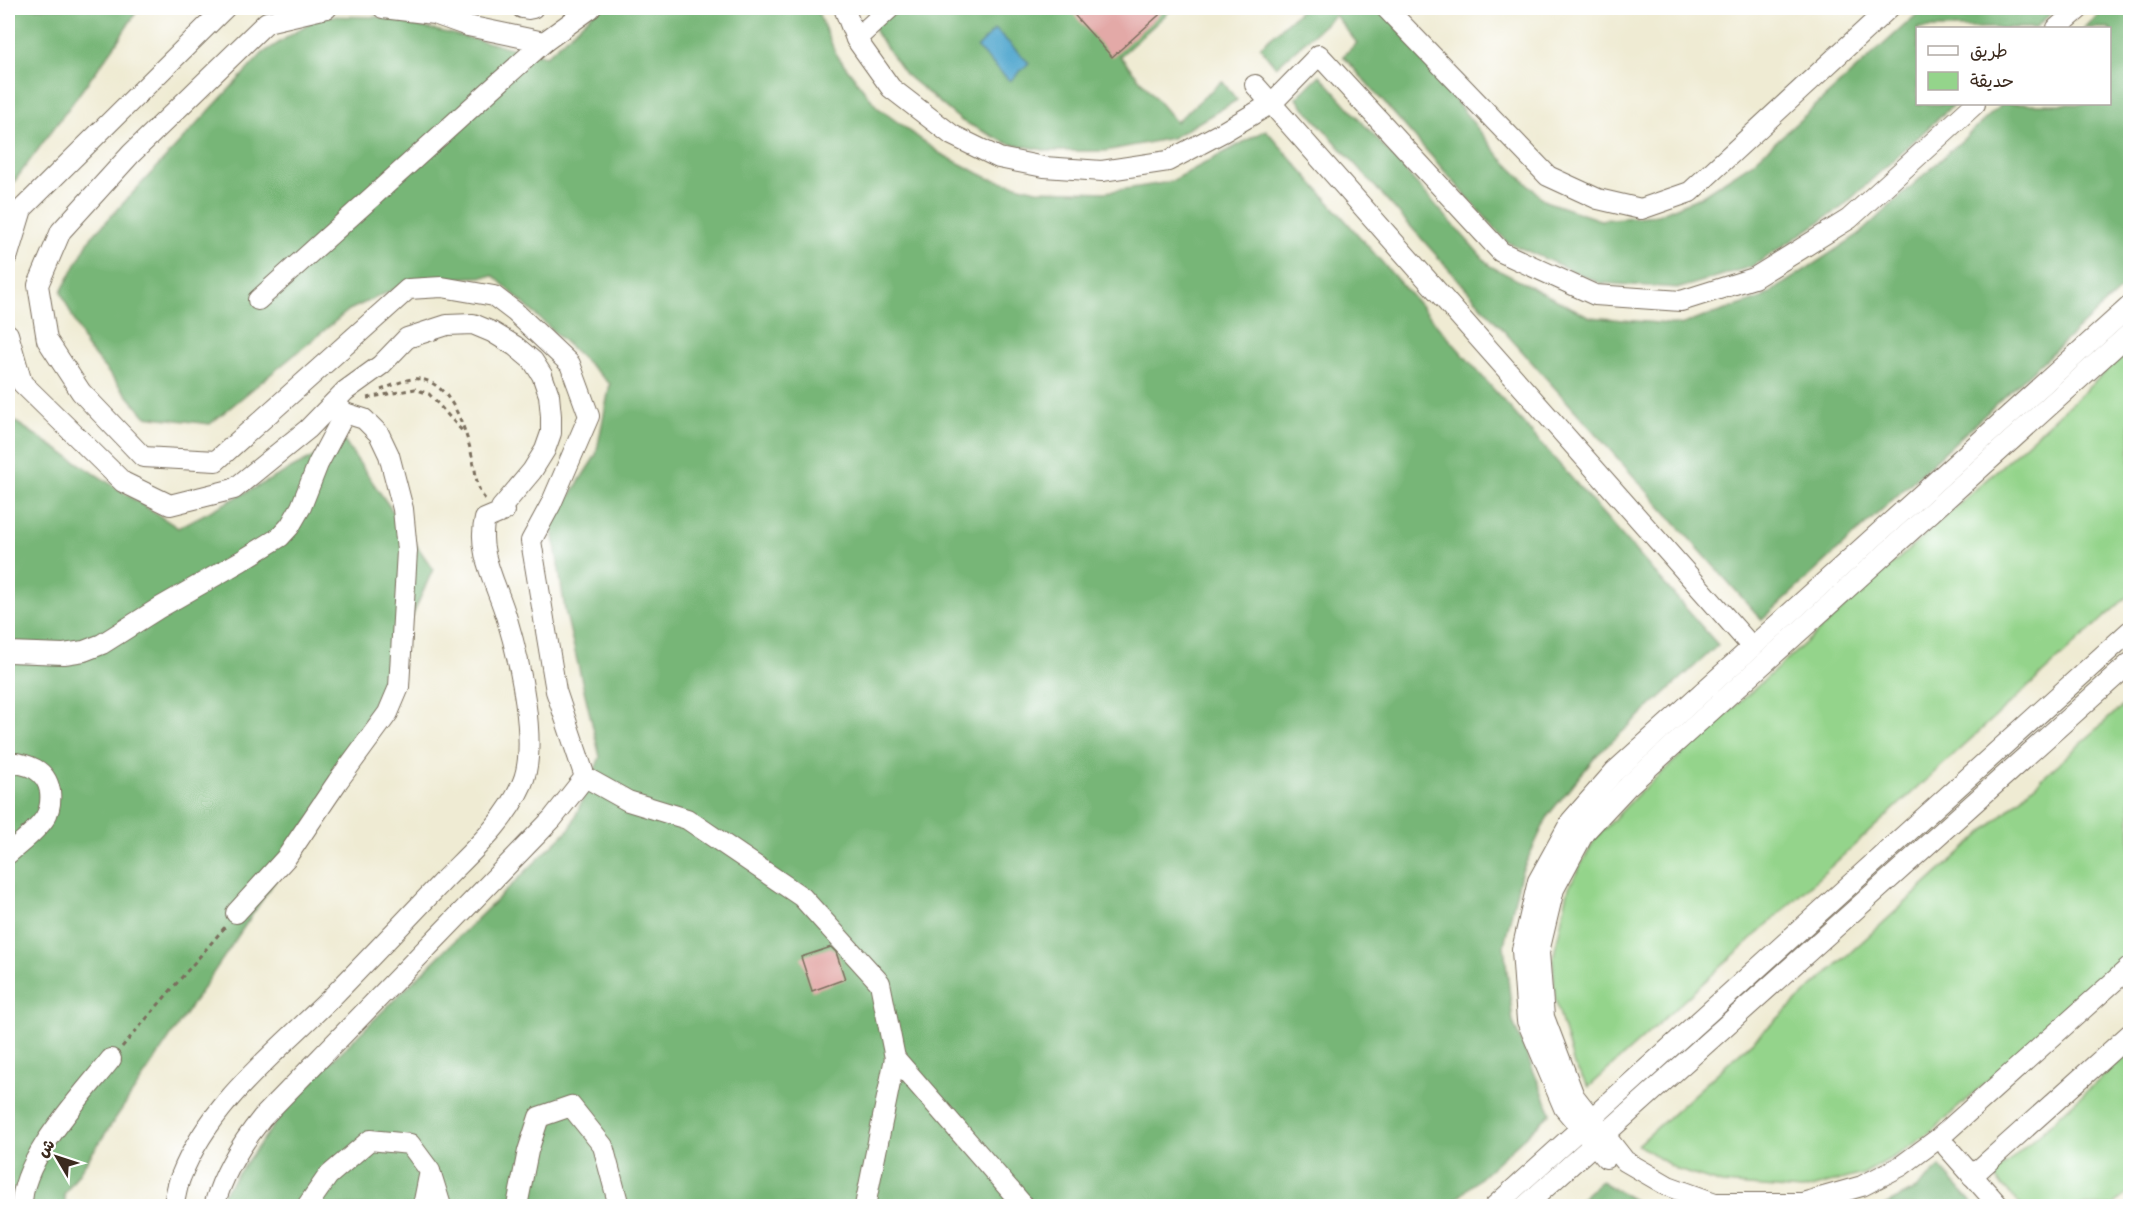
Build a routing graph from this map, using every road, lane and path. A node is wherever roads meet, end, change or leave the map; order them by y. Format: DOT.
graph roads {
  1 [pos="225,8"];
  2 [pos="327,8"];
  3 [pos="383,8"];
  4 [pos="522,8"];
  5 [pos="533,8"];
  6 [pos="591,8"];
  7 [pos="844,8"];
  8 [pos="890,8"];
  9 [pos="1386,8"];
  10 [pos="1889,8"];
  11 [pos="2080,8"];
  12 [pos="2058,27"];
  13 [pos="856,39"];
  14 [pos="544,42"];
  15 [pos="1255,85"];
  16 [pos="1272,104"];
  17 [pos="1974,105"];
  18 [pos="8,255"];
  19 [pos="258,300"];
  20 [pos="2130,306"];
  21 [pos="2130,333"];
  22 [pos="8,334"];
  23 [pos="341,405"];
  24 [pos="466,434"];
  25 [pos="504,512"];
  26 [pos="2130,631"];
  27 [pos="1752,647"];
  28 [pos="8,652"];
  29 [pos="2130,663"];
  30 [pos="8,762"];
  31 [pos="585,777"];
  32 [pos="8,854"];
  33 [pos="236,914"];
  34 [pos="2130,967"];
  35 [pos="2130,983"];
  36 [pos="2130,1034"];
  37 [pos="895,1058"];
  38 [pos="111,1059"];
  39 [pos="1586,1123"];
  40 [pos="1599,1139"];
  41 [pos="1947,1147"];
  42 [pos="430,1171"];
  43 [pos="1972,1176"];
  44 [pos="22,1206"];
  45 [pos="173,1206"];
  46 [pos="214,1206"];
  47 [pos="307,1206"];
  48 [pos="423,1206"];
  49 [pos="441,1206"];
  50 [pos="517,1206"];
  51 [pos="619,1206"];
  52 [pos="865,1206"];
  53 [pos="1024,1206"];
  54 [pos="1495,1206"];
  55 [pos="1525,1206"];
  56 [pos="1692,1206"];
  57 [pos="1834,1206"];
  58 [pos="1999,1206"];
  1 -- 18 [label="street"];
  2 -- 31 [label="street"];
  3 -- 14 [label="street"];
  4 -- 5 [label="street"];
  6 -- 14 [label="street"];
  7 -- 13 [label="street"];
  8 -- 13 [label="street"];
  9 -- 10 [label="street"];
  11 -- 12 [label="street"];
  13 -- 16 [label="street"];
  14 -- 19 [label="street"];
  15 -- 16 [label="street"];
  16 -- 17 [label="street"];
  16 -- 27 [label="street"];
  20 -- 27 [label="street"];
  21 -- 39 [label="street"];
  22 -- 23 [label="street"];
  23 -- 24 [label="path"];
  23 -- 24 [label="path"];
  23 -- 25 [label="street"];
  23 -- 28 [label="street"];
  23 -- 33 [label="street"];
  24 -- 25 [label="path"];
  25 -- 45 [label="street"];
  26 -- 39 [label="street"];
  27 -- 39 [label="street"];
  29 -- 40 [label="street"];
  30 -- 32 [label="street"];
  31 -- 37 [label="street"];
  31 -- 46 [label="street"];
  33 -- 38 [label="path"];
  34 -- 40 [label="street"];
  35 -- 41 [label="street"];
  36 -- 43 [label="street"];
  37 -- 52 [label="street"];
  37 -- 53 [label="street"];
  38 -- 44 [label="street"];
  39 -- 40 [label="street"];
  39 -- 54 [label="street"];
  40 -- 55 [label="street"];
  40 -- 56 [label="street"];
  41 -- 43 [label="street"];
  41 -- 57 [label="street"];
  42 -- 47 [label="street"];
  42 -- 48 [label="street"];
  42 -- 49 [label="street"];
  43 -- 58 [label="street"];
  50 -- 51 [label="street"];
}
